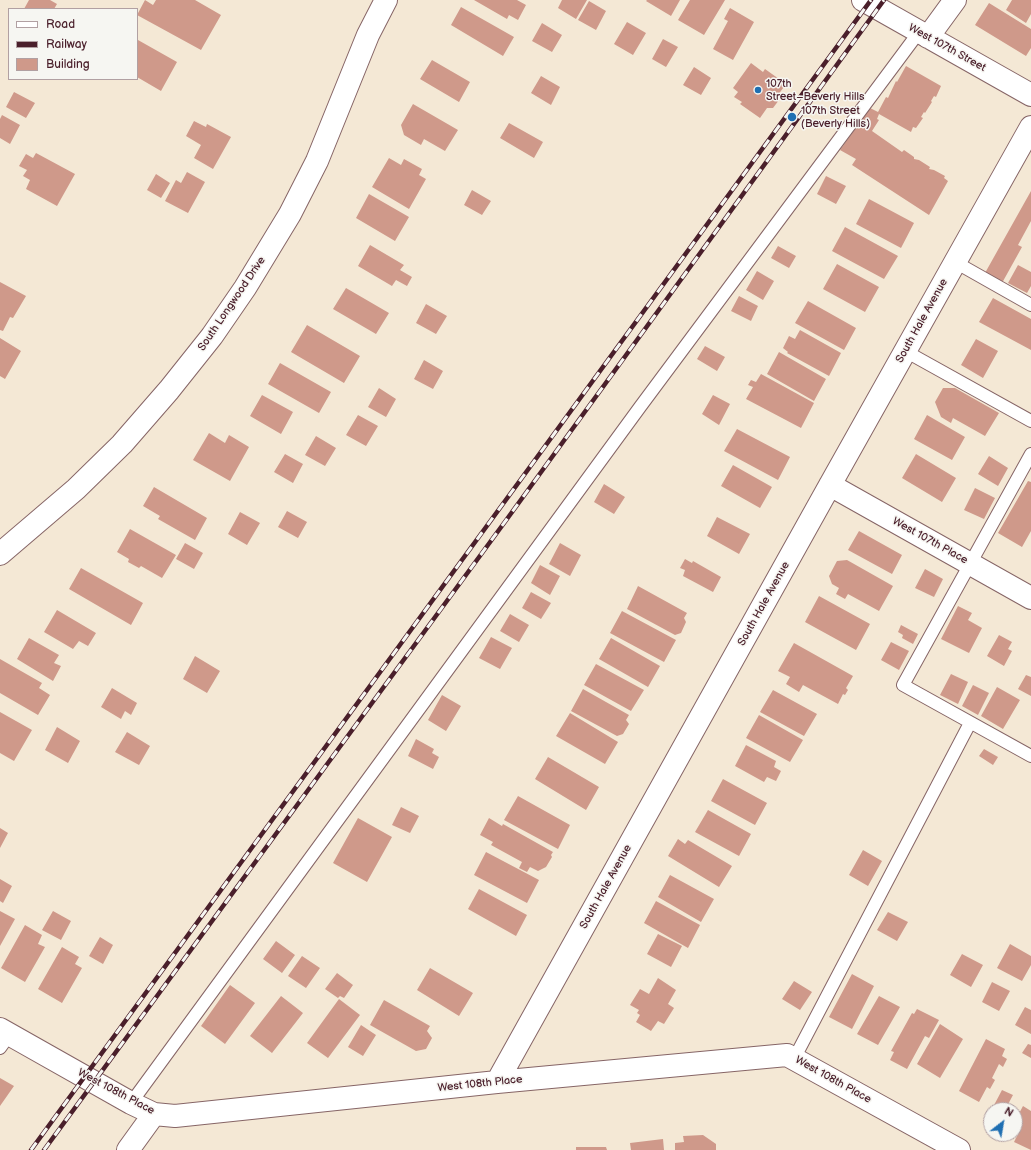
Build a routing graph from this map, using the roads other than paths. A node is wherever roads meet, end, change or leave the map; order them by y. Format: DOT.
graph roads {
  1 [pos="386,0"];
  2 [pos="863,0"];
  3 [pos="955,0"];
  4 [pos="923,34"];
  5 [pos="1031,95"];
  6 [pos="1031,127"];
  7 [pos="955,262"];
  8 [pos="1031,305"];
  9 [pos="905,351"];
  10 [pos="1031,421"];
  11 [pos="1031,454"];
  12 [pos="830,485"];
  13 [pos="0,554"];
  14 [pos="970,563"];
  15 [pos="1031,598"];
  16 [pos="970,723"];
  17 [pos="1031,756"];
  18 [pos="3,1037"];
  19 [pos="794,1059"];
  20 [pos="497,1082"];
  21 [pos="131,1103"];
  22 [pos="154,1114"];
  23 [pos="128,1150"];
  24 [pos="959,1150"];
  1 -- 13 [label="street, South Longwood Drive"];
  2 -- 4 [label="street, West 107th Street"];
  3 -- 4 [label="street"];
  4 -- 5 [label="street, West 107th Street"];
  4 -- 21 [label="lane"];
  6 -- 7 [label="street, South Hale Avenue"];
  7 -- 8 [label="lane"];
  7 -- 9 [label="street, South Hale Avenue"];
  9 -- 10 [label="lane"];
  9 -- 12 [label="street, South Hale Avenue"];
  11 -- 14 [label="lane"];
  12 -- 14 [label="street, West 107th Place"];
  12 -- 20 [label="street, South Hale Avenue"];
  14 -- 15 [label="street, West 107th Place"];
  14 -- 16 [label="lane"];
  16 -- 17 [label="lane"];
  16 -- 19 [label="lane"];
  18 -- 21 [label="street, West 108th Place"];
  19 -- 20 [label="street, West 108th Place"];
  19 -- 24 [label="street, West 108th Place"];
  20 -- 22 [label="street, West 108th Place"];
  21 -- 22 [label="street, West 108th Place"];
  22 -- 23 [label="street"];
}
